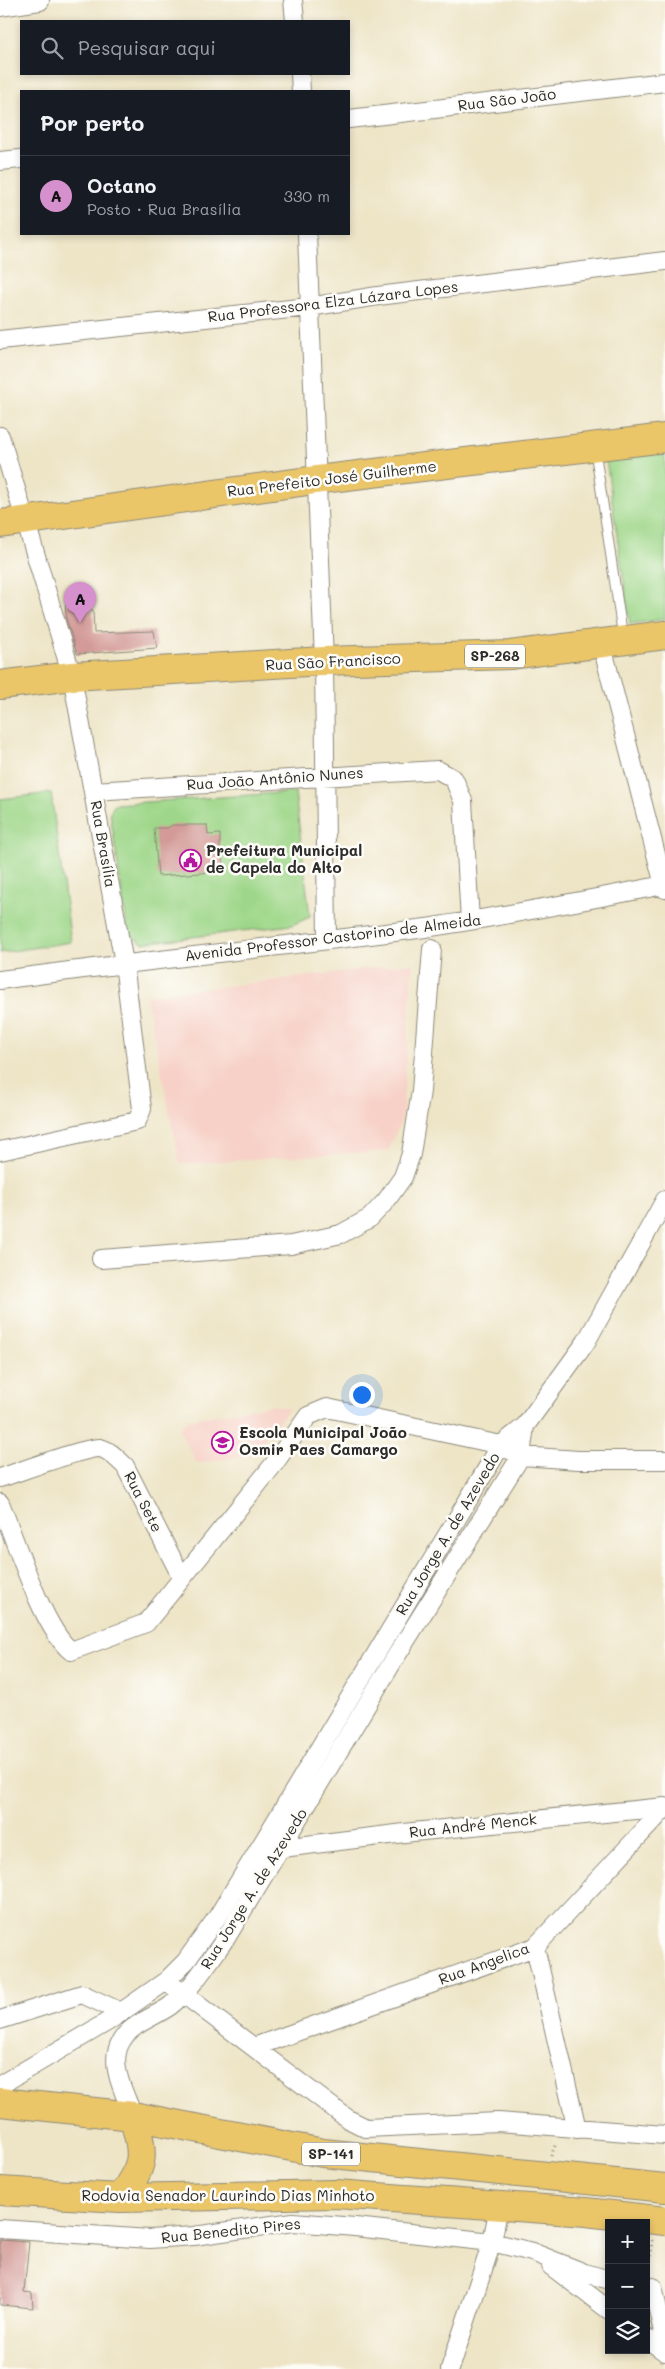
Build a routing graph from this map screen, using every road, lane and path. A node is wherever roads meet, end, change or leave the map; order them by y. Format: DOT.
graph roads {
  1 [pos="294,0"];
  2 [pos="40,1"];
  3 [pos="0,7"];
  4 [pos="295,20"];
  5 [pos="300,75"];
  6 [pos="665,82"];
  7 [pos="301,90"];
  8 [pos="350,119"];
  9 [pos="20,159"];
  10 [pos="0,161"];
  11 [pos="307,235"];
  12 [pos="665,261"];
  13 [pos="309,307"];
  14 [pos="0,340"];
  15 [pos="0,436"];
  16 [pos="665,438"];
  17 [pos="594,448"];
  18 [pos="315,480"];
  19 [pos="27,521"];
  20 [pos="0,524"];
  21 [pos="665,635"];
  22 [pos="612,642"];
  23 [pos="324,661"];
  24 [pos="72,676"];
  25 [pos="0,685"];
  26 [pos="325,775"];
  27 [pos="93,791"];
  28 [pos="664,887"];
  29 [pos="470,921"];
  30 [pos="327,940"];
  31 [pos="432,949"];
  32 [pos="124,963"];
  33 [pos="0,980"];
  34 [pos="0,1151"];
  35 [pos="665,1200"];
  36 [pos="101,1259"];
  37 [pos="525,1426"];
  38 [pos="501,1445"];
  39 [pos="521,1456"];
  40 [pos="665,1460"];
  41 [pos="0,1478"];
  42 [pos="0,1503"];
  43 [pos="182,1578"];
  44 [pos="665,1807"];
  45 [pos="265,1839"];
  46 [pos="282,1848"];
  47 [pos="535,1947"];
  48 [pos="166,1981"];
  49 [pos="183,1994"];
  50 [pos="121,2012"];
  51 [pos="0,2020"];
  52 [pos="254,2047"];
  53 [pos="0,2085"];
  54 [pos="0,2102"];
  55 [pos="133,2116"];
  56 [pos="366,2128"];
  57 [pos="570,2128"];
  58 [pos="665,2135"];
  59 [pos="364,2158"];
  60 [pos="544,2176"];
  61 [pos="665,2188"];
  62 [pos="0,2191"];
  63 [pos="120,2198"];
  64 [pos="499,2206"];
  65 [pos="660,2220"];
  66 [pos="0,2229"];
  67 [pos="492,2242"];
  68 [pos="532,2252"];
  69 [pos="651,2253"];
  70 [pos="605,2279"];
  71 [pos="653,2287"];
  72 [pos="608,2309"];
  73 [pos="650,2341"];
  74 [pos="665,2341"];
  75 [pos="665,2352"];
  76 [pos="450,2369"];
  1 -- 4 [label="street"];
  2 -- 3 [label="street"];
  5 -- 7 [label="street"];
  6 -- 8 [label="street, Rua São João"];
  9 -- 10 [label="street"];
  11 -- 13 [label="street"];
  12 -- 13 [label="street, Rua Professora Elza Lázara Lopes"];
  13 -- 14 [label="street, Rua Professora Elza Lázara Lopes"];
  13 -- 18 [label="street"];
  15 -- 19 [label="street, Rua Brasília"];
  16 -- 17 [label="main road, Rua Prefeito José Guilherme"];
  17 -- 18 [label="main road, Rua Prefeito José Guilherme"];
  17 -- 22 [label="lane"];
  18 -- 19 [label="main road, Rua Prefeito José Guilherme"];
  18 -- 23 [label="street"];
  19 -- 20 [label="main road, Rua Prefeito José Guilherme"];
  19 -- 24 [label="street, Rua Brasília"];
  21 -- 22 [label="main road, Rua São Francisco / SP-268"];
  22 -- 23 [label="main road, Rua São Francisco / SP-268"];
  22 -- 28 [label="street"];
  23 -- 24 [label="main road, Rua São Francisco / SP-268"];
  23 -- 26 [label="street"];
  24 -- 25 [label="main road, Rua São Francisco / SP-268"];
  24 -- 27 [label="street, Rua Brasília"];
  26 -- 27 [label="street, Rua João Antônio Nunes"];
  26 -- 29 [label="street, Rua João Antônio Nunes"];
  26 -- 30 [label="street"];
  27 -- 32 [label="street, Rua Brasília"];
  28 -- 29 [label="street, Avenida Professor Castorino de Almeida"];
  29 -- 30 [label="street, Avenida Professor Castorino de Almeida"];
  30 -- 32 [label="street, Avenida Professor Castorino de Almeida"];
  31 -- 36 [label="street"];
  32 -- 33 [label="street, Avenida Professor Castorino de Almeida"];
  32 -- 34 [label="street, Rua Brasília"];
  35 -- 37 [label="street"];
  37 -- 38 [label="street, Rua Jorge A. de Azevedo"];
  37 -- 39 [label="street, Rua Jorge A. de Azevedo"];
  38 -- 39 [label="street"];
  38 -- 43 [label="street"];
  38 -- 45 [label="street, Rua Jorge A. de Azevedo"];
  39 -- 40 [label="street"];
  39 -- 46 [label="street, Rua Jorge A. de Azevedo"];
  41 -- 43 [label="street, Rua Sete"];
  42 -- 43 [label="street"];
  44 -- 46 [label="street, Rua André Menck"];
  44 -- 47 [label="street, Rua Angelica"];
  45 -- 46 [label="street"];
  45 -- 48 [label="street, Rua Jorge A. de Azevedo"];
  46 -- 49 [label="street, Rua Jorge A. de Azevedo"];
  47 -- 52 [label="street, Rua Angelica"];
  47 -- 57 [label="street"];
  48 -- 49 [label="street"];
  48 -- 50 [label="street, Rua Jorge A. de Azevedo"];
  49 -- 52 [label="street"];
  49 -- 55 [label="street, Rua Jorge A. de Azevedo"];
  50 -- 51 [label="street"];
  50 -- 53 [label="street, Rua Jorge A. de Azevedo"];
  52 -- 56 [label="street"];
  54 -- 55 [label="main road, SP-141"];
  55 -- 59 [label="main road, SP-141"];
  55 -- 63 [label="main road"];
  56 -- 57 [label="street"];
  56 -- 59 [label="street"];
  57 -- 58 [label="street"];
  57 -- 60 [label="path"];
  59 -- 60 [label="main road, SP-141"];
  60 -- 61 [label="main road, SP-141"];
  62 -- 63 [label="main road, Rodovia Senador Laurindo Dias Minhoto"];
  63 -- 64 [label="main road, Rodovia Senador Laurindo Dias Minhoto"];
  64 -- 65 [label="main road, Rodovia Senador Laurindo Dias Minhoto"];
  64 -- 67 [label="street"];
  65 -- 69 [label="path"];
  66 -- 67 [label="street, Rua Benedito Pires"];
  67 -- 68 [label="street, Rua Benedito Pires"];
  67 -- 76 [label="street"];
  68 -- 70 [label="street, Rua Benedito Pires"];
  68 -- 72 [label="street"];
  69 -- 71 [label="path"];
  71 -- 74 [label="street"];
  73 -- 75 [label="street"];
}
